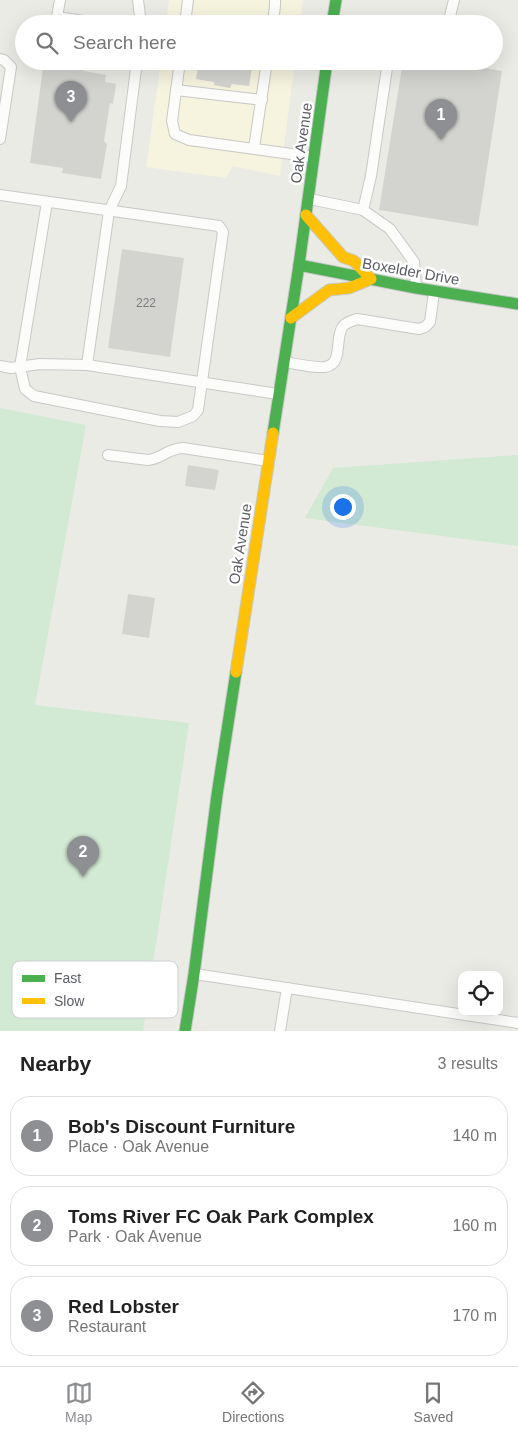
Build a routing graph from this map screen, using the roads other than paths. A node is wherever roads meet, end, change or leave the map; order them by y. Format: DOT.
graph roads {
  1 [pos="60,0"];
  2 [pos="138,0"];
  3 [pos="188,0"];
  4 [pos="275,0"];
  5 [pos="336,0"];
  6 [pos="454,0"];
  7 [pos="58,15"];
  8 [pos="140,15"];
  9 [pos="186,15"];
  10 [pos="273,15"];
  11 [pos="334,15"];
  12 [pos="450,15"];
  13 [pos="0,59"];
  14 [pos="137,70"];
  15 [pos="179,70"];
  16 [pos="266,70"];
  17 [pos="326,70"];
  18 [pos="387,70"];
  19 [pos="176,90"];
  20 [pos="262,100"];
  21 [pos="0,139"];
  22 [pos="254,148"];
  23 [pos="314,157"];
  24 [pos="0,195"];
  25 [pos="308,198"];
  26 [pos="47,202"];
  27 [pos="363,210"];
  28 [pos="109,211"];
  29 [pos="306,215"];
  30 [pos="299,265"];
  31 [pos="371,279"];
  32 [pos="416,288"];
  33 [pos="434,291"];
  34 [pos="518,304"];
  35 [pos="291,318"];
  36 [pos="284,362"];
  37 [pos="87,365"];
  38 [pos="0,366"];
  39 [pos="20,367"];
  40 [pos="202,383"];
  41 [pos="279,394"];
  42 [pos="108,455"];
  43 [pos="269,461"];
  44 [pos="194,974"];
  45 [pos="287,988"];
  46 [pos="518,1023"];
  47 [pos="185,1031"];
  48 [pos="280,1031"];
  1 -- 7 [label="lane"];
  2 -- 8 [label="lane"];
  3 -- 9 [label="lane"];
  4 -- 10 [label="lane"];
  5 -- 11 [label="street"];
  6 -- 12 [label="lane"];
  13 -- 21 [label="lane"];
  14 -- 28 [label="lane"];
  15 -- 19 [label="lane"];
  16 -- 20 [label="lane"];
  17 -- 23 [label="street, Oak Avenue"];
  18 -- 27 [label="lane"];
  19 -- 20 [label="lane"];
  19 -- 22 [label="lane"];
  20 -- 22 [label="lane"];
  22 -- 23 [label="lane"];
  23 -- 25 [label="street, Oak Avenue"];
  24 -- 26 [label="lane"];
  25 -- 27 [label="lane"];
  25 -- 29 [label="street, Oak Avenue"];
  26 -- 28 [label="lane"];
  26 -- 39 [label="lane"];
  27 -- 32 [label="lane"];
  28 -- 37 [label="lane"];
  28 -- 40 [label="lane"];
  29 -- 30 [label="street, Oak Avenue"];
  29 -- 31 [label="street"];
  30 -- 31 [label="street, Boxelder Drive"];
  30 -- 35 [label="street, Oak Avenue"];
  31 -- 32 [label="street, Boxelder Drive"];
  31 -- 35 [label="street"];
  32 -- 33 [label="street, Boxelder Drive"];
  33 -- 34 [label="street, Boxelder Drive"];
  33 -- 36 [label="lane"];
  35 -- 36 [label="street, Oak Avenue"];
  36 -- 41 [label="street, Oak Avenue"];
  37 -- 39 [label="lane"];
  37 -- 40 [label="lane"];
  38 -- 39 [label="lane"];
  39 -- 40 [label="lane"];
  40 -- 41 [label="lane"];
  41 -- 43 [label="street, Oak Avenue"];
  42 -- 43 [label="lane"];
  43 -- 44 [label="street, Oak Avenue"];
  44 -- 45 [label="lane"];
  44 -- 47 [label="street, Oak Avenue"];
  45 -- 46 [label="lane"];
  45 -- 48 [label="lane"];
}
